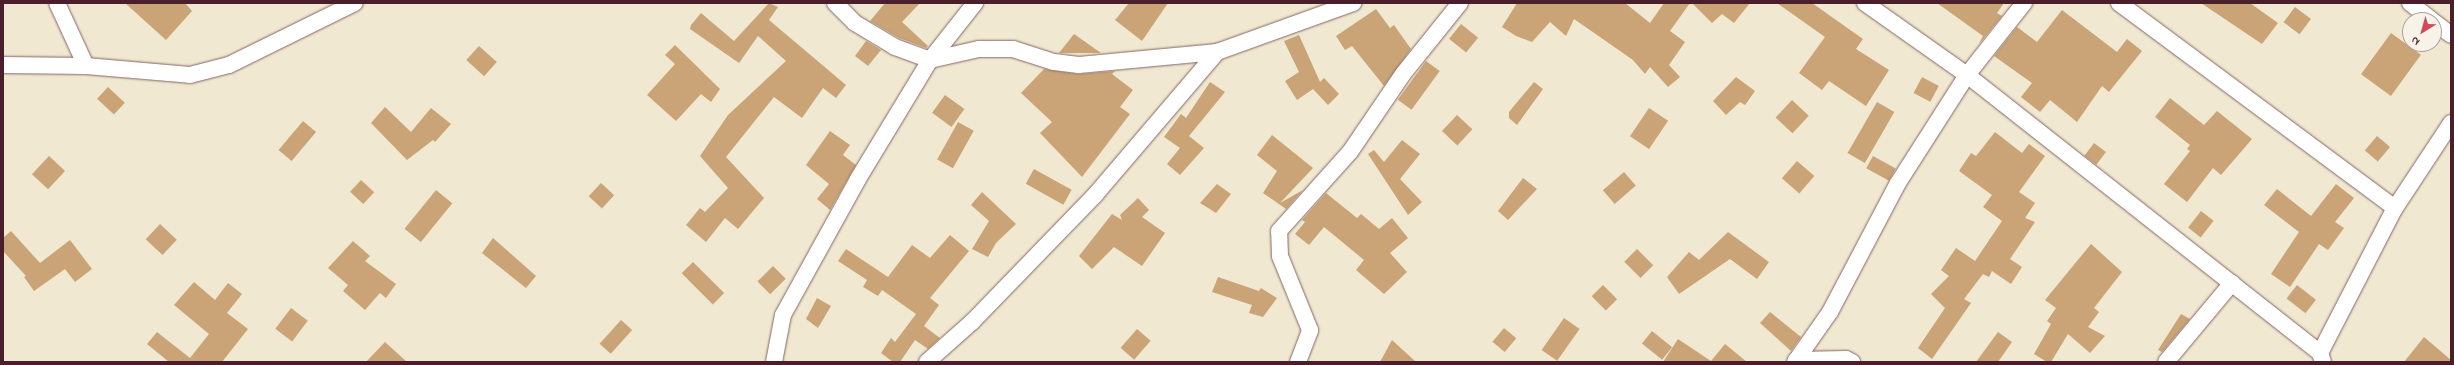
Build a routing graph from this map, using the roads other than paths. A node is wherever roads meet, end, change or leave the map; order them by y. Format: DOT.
graph roads {
  1 [pos="58,3"];
  2 [pos="355,3"];
  3 [pos="835,3"];
  4 [pos="975,3"];
  5 [pos="1353,3"];
  6 [pos="1460,3"];
  7 [pos="1866,3"];
  8 [pos="2024,3"];
  9 [pos="2120,3"];
  10 [pos="2410,3"];
  11 [pos="2422,12"];
  12 [pos="2442,28"];
  13 [pos="2451,35"];
  14 [pos="1217,52"];
  15 [pos="930,60"];
  16 [pos="3,65"];
  17 [pos="86,66"];
  18 [pos="1967,75"];
  19 [pos="2451,123"];
  20 [pos="2395,208"];
  21 [pos="2232,283"];
  22 [pos="2322,358"];
  23 [pos="1796,361"];
  24 [pos="774,362"];
  25 [pos="927,362"];
  26 [pos="1298,362"];
  27 [pos="1852,362"];
  28 [pos="2166,362"];
  1 -- 17 [label="street"];
  2 -- 17 [label="street"];
  3 -- 15 [label="street"];
  4 -- 15 [label="street"];
  5 -- 14 [label="street"];
  6 -- 26 [label="street"];
  7 -- 18 [label="street"];
  8 -- 18 [label="street"];
  9 -- 20 [label="street"];
  10 -- 11 [label="street"];
  12 -- 13 [label="street"];
  14 -- 15 [label="street"];
  14 -- 25 [label="street"];
  15 -- 24 [label="street"];
  16 -- 17 [label="street"];
  18 -- 21 [label="street"];
  18 -- 23 [label="street"];
  19 -- 20 [label="street"];
  20 -- 22 [label="street"];
  21 -- 22 [label="street"];
  21 -- 28 [label="street"];
  23 -- 27 [label="street"];
}
